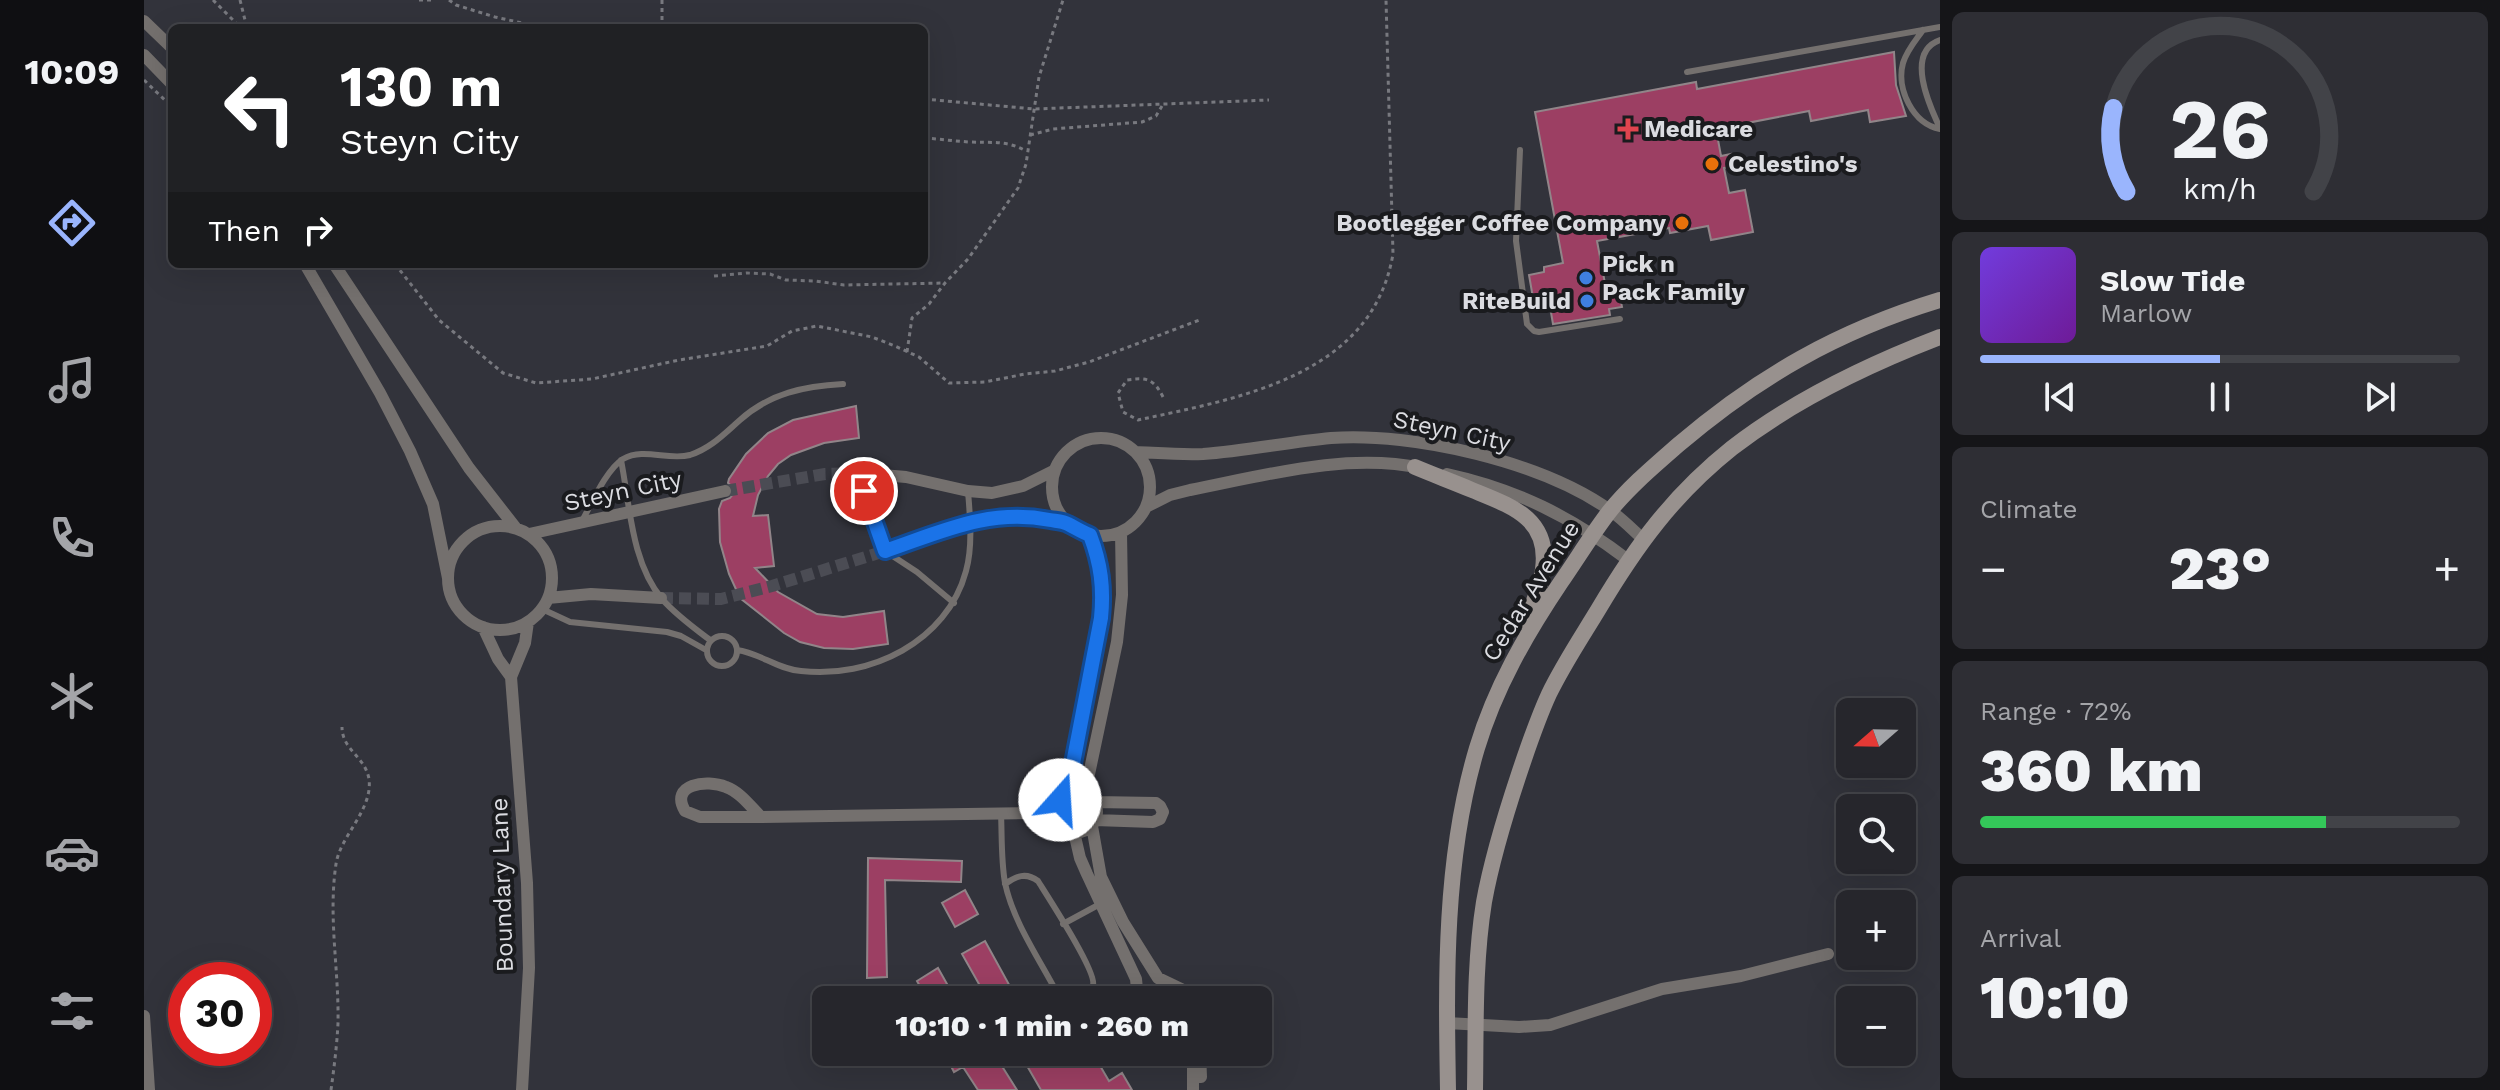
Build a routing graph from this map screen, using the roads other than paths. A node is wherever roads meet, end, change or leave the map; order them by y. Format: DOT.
graph roads {
  1 [pos="144,21"];
  2 [pos="1940,27"];
  3 [pos="1923,30"];
  4 [pos="1940,40"];
  5 [pos="168,44"];
  6 [pos="144,55"];
  7 [pos="1687,72"];
  8 [pos="168,80"];
  9 [pos="1940,128"];
  10 [pos="1520,150"];
  11 [pos="307,268"];
  12 [pos="337,268"];
  13 [pos="1940,300"];
  14 [pos="1620,319"];
  15 [pos="1940,337"];
  16 [pos="843,384"];
  17 [pos="1136,452"];
  18 [pos="621,460"];
  19 [pos="1415,467"];
  20 [pos="1055,470"];
  21 [pos="858,473"];
  22 [pos="725,491"];
  23 [pos="968,491"];
  24 [pos="1146,507"];
  25 [pos="1611,510"];
  26 [pos="631,512"];
  27 [pos="582,522"];
  28 [pos="970,523"];
  29 [pos="1067,523"];
  30 [pos="515,527"];
  31 [pos="1121,532"];
  32 [pos="529,534"];
  33 [pos="1593,534"];
  34 [pos="1090,535"];
  35 [pos="1643,539"];
  36 [pos="885,551"];
  37 [pos="1628,560"];
  38 [pos="448,578"];
  39 [pos="661,598"];
  40 [pos="954,603"];
  41 [pos="545,604"];
  42 [pos="528,622"];
  43 [pos="483,627"];
  44 [pos="710,640"];
  45 [pos="706,650"];
  46 [pos="737,650"];
  47 [pos="1510,664"];
  48 [pos="511,677"];
  49 [pos="1065,795"];
  50 [pos="1090,798"];
  51 [pos="1058,812"];
  52 [pos="1001,813"];
  53 [pos="761,817"];
  54 [pos="1094,823"];
  55 [pos="1074,832"];
  56 [pos="1005,884"];
  57 [pos="1100,904"];
  58 [pos="1063,924"];
  59 [pos="1828,954"];
  60 [pos="1137,986"];
  61 [pos="1175,986"];
  62 [pos="144,1016"];
  63 [pos="1447,1023"];
  64 [pos="1476,1024"];
  65 [pos="1193,1066"];
  66 [pos="1200,1066"];
  67 [pos="149,1090"];
  68 [pos="522,1090"];
  69 [pos="1193,1090"];
  70 [pos="1201,1090"];
  71 [pos="1448,1090"];
  72 [pos="1475,1090"];
  1 -- 5 [label="street"];
  2 -- 3 [label="lane"];
  3 -- 7 [label="lane"];
  3 -- 9 [label="lane"];
  4 -- 9 [label="lane"];
  6 -- 8 [label="street"];
  10 -- 14 [label="lane"];
  11 -- 38 [label="street"];
  12 -- 30 [label="street"];
  13 -- 25 [label="main road, Cedar Avenue"];
  15 -- 35 [label="main road"];
  16 -- 18 [label="lane"];
  17 -- 20 [label="street"];
  17 -- 24 [label="street"];
  17 -- 25 [label="street, Steyn City"];
  18 -- 26 [label="lane"];
  18 -- 27 [label="lane"];
  19 -- 24 [label="street, Steyn City"];
  19 -- 33 [label="street, Steyn City"];
  19 -- 47 [label="main road"];
  20 -- 23 [label="street"];
  20 -- 29 [label="street"];
  21 -- 23 [label="street"];
  21 -- 36 [label="lane"];
  22 -- 26 [label="street, Steyn City"];
  23 -- 28 [label="lane"];
  24 -- 31 [label="street"];
  25 -- 33 [label="main road, Cedar Avenue"];
  25 -- 35 [label="street, Steyn City"];
  26 -- 27 [label="street, Steyn City"];
  26 -- 39 [label="lane"];
  27 -- 32 [label="street, Steyn City"];
  28 -- 29 [label="street"];
  28 -- 36 [label="street"];
  28 -- 40 [label="lane"];
  29 -- 34 [label="street"];
  30 -- 32 [label="street"];
  30 -- 38 [label="street"];
  31 -- 34 [label="street"];
  31 -- 50 [label="street"];
  32 -- 41 [label="street"];
  33 -- 37 [label="street, Steyn City"];
  33 -- 47 [label="main road, Cedar Avenue"];
  34 -- 49 [label="street"];
  35 -- 37 [label="main road"];
  36 -- 40 [label="lane"];
  37 -- 64 [label="main road"];
  38 -- 43 [label="street"];
  39 -- 41 [label="street"];
  39 -- 44 [label="lane"];
  40 -- 46 [label="lane"];
  41 -- 42 [label="street"];
  41 -- 45 [label="lane"];
  42 -- 43 [label="street"];
  42 -- 48 [label="street, Boundary Lane"];
  43 -- 48 [label="street, Boundary Lane"];
  44 -- 45 [label="lane"];
  44 -- 46 [label="lane"];
  45 -- 46 [label="lane"];
  47 -- 63 [label="main road, Cedar Avenue"];
  48 -- 68 [label="street, Boundary Lane"];
  49 -- 50 [label="street"];
  49 -- 51 [label="street"];
  50 -- 54 [label="street"];
  50 -- 54 [label="street"];
  51 -- 52 [label="street"];
  51 -- 55 [label="street"];
  52 -- 53 [label="street"];
  52 -- 56 [label="lane"];
  53 -- 53 [label="street"];
  54 -- 55 [label="street"];
  54 -- 61 [label="street"];
  55 -- 57 [label="street"];
  56 -- 58 [label="lane"];
  56 -- 58 [label="lane"];
  57 -- 58 [label="lane"];
  57 -- 60 [label="street"];
  59 -- 64 [label="street"];
  62 -- 67 [label="street"];
  63 -- 64 [label="street"];
  63 -- 71 [label="main road, Cedar Avenue"];
  64 -- 72 [label="main road"];
  65 -- 69 [label="street"];
  66 -- 70 [label="street"];
}
